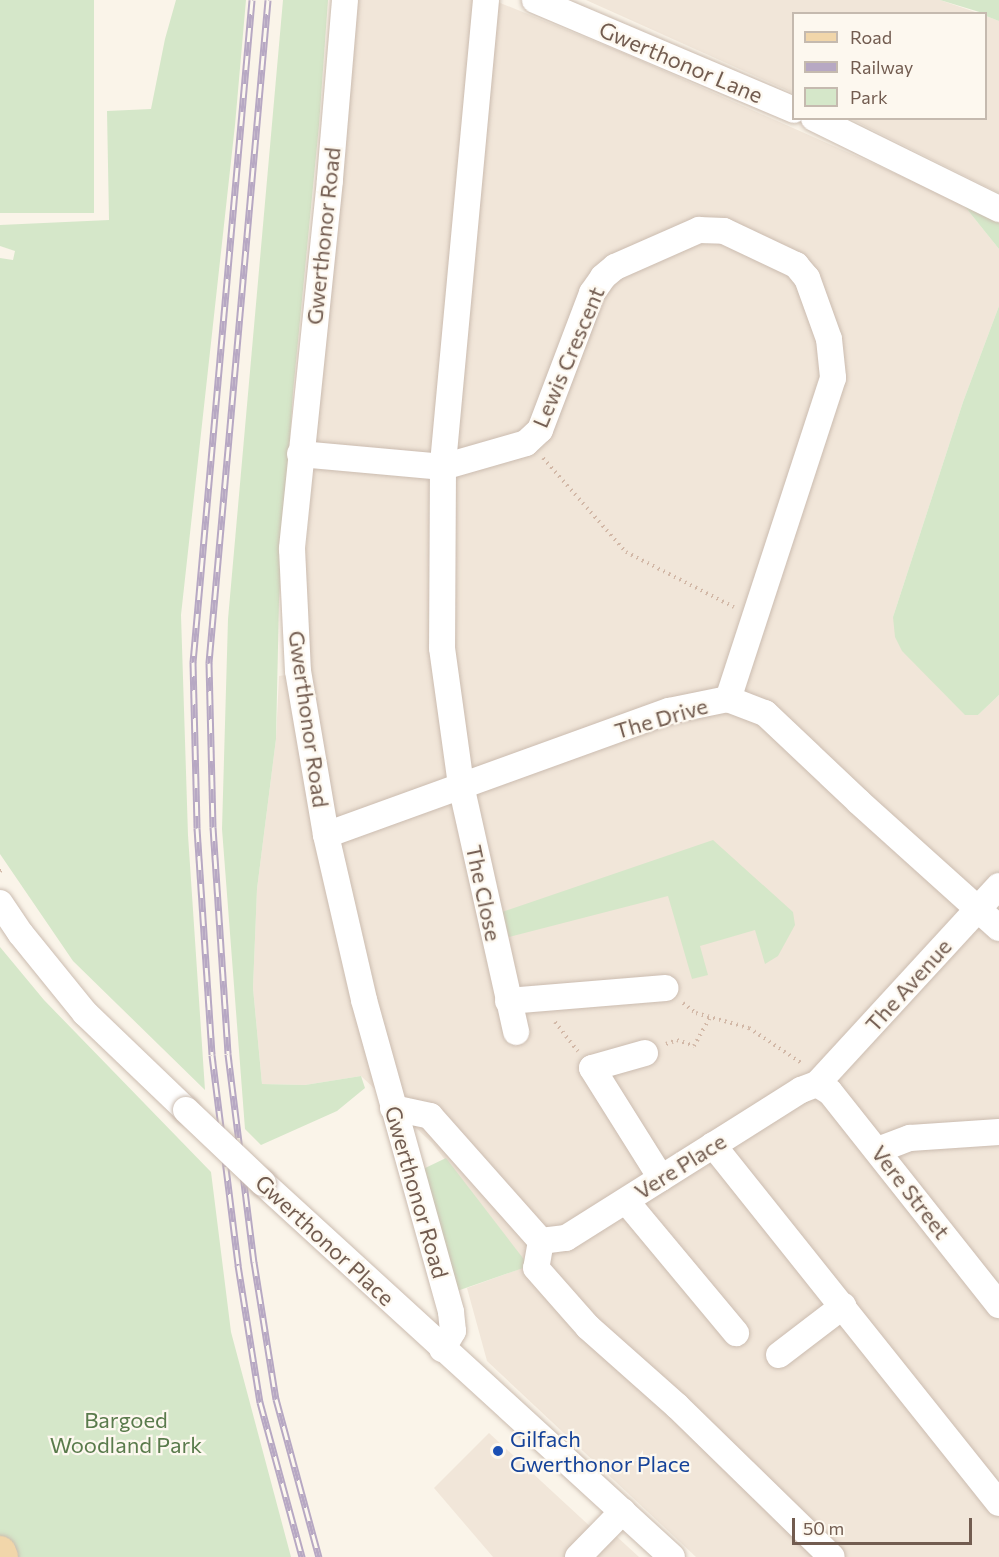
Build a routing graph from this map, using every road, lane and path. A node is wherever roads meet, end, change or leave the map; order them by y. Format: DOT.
graph roads {
  1 [pos="345,0"];
  2 [pos="486,0"];
  3 [pos="535,0"];
  4 [pos="792,109"];
  5 [pos="818,120"];
  6 [pos="999,209"];
  7 [pos="526,443"];
  8 [pos="300,454"];
  9 [pos="443,467"];
  10 [pos="754,617"];
  11 [pos="728,699"];
  12 [pos="461,785"];
  13 [pos="326,835"];
  14 [pos="999,886"];
  15 [pos="0,903"];
  16 [pos="977,908"];
  17 [pos="999,928"];
  18 [pos="665,988"];
  19 [pos="508,1001"];
  20 [pos="548,1013"];
  21 [pos="710,1017"];
  22 [pos="516,1032"];
  23 [pos="645,1053"];
  24 [pos="592,1068"];
  25 [pos="817,1084"];
  26 [pos="393,1108"];
  27 [pos="999,1132"];
  28 [pos="713,1145"];
  29 [pos="878,1150"];
  30 [pos="661,1178"];
  31 [pos="626,1201"];
  32 [pos="541,1241"];
  33 [pos="989,1275"];
  34 [pos="999,1305"];
  35 [pos="843,1306"];
  36 [pos="736,1333"];
  37 [pos="442,1349"];
  38 [pos="779,1355"];
  39 [pos="999,1503"];
  40 [pos="623,1511"];
  41 [pos="0,1552"];
  42 [pos="2,1557"];
  43 [pos="578,1557"];
  44 [pos="672,1557"];
  45 [pos="832,1557"];
  1 -- 8 [label="street, Gwerthonor Road"];
  2 -- 9 [label="street, The Close"];
  3 -- 4 [label="street, Gwerthonor Lane"];
  5 -- 6 [label="street"];
  7 -- 9 [label="street, Lewis Crescent"];
  7 -- 10 [label="path"];
  7 -- 10 [label="street, Lewis Crescent"];
  8 -- 9 [label="street, Lewis Crescent"];
  8 -- 13 [label="street, Gwerthonor Road"];
  9 -- 12 [label="street, The Close"];
  10 -- 11 [label="street, Lewis Crescent"];
  11 -- 12 [label="street, The Drive"];
  11 -- 16 [label="street, The Drive"];
  12 -- 13 [label="street, The Drive"];
  12 -- 19 [label="street, The Close"];
  13 -- 26 [label="street, Gwerthonor Road"];
  14 -- 16 [label="street, The Avenue"];
  15 -- 37 [label="street, Gwerthonor Place, bridge"];
  16 -- 17 [label="street, The Drive"];
  16 -- 25 [label="street, The Avenue"];
  18 -- 19 [label="street"];
  18 -- 21 [label="path"];
  19 -- 22 [label="street, The Close"];
  20 -- 24 [label="path"];
  21 -- 23 [label="path"];
  21 -- 25 [label="path"];
  23 -- 24 [label="street"];
  24 -- 30 [label="street"];
  25 -- 28 [label="street, Vere Place"];
  25 -- 29 [label="street, Vere Street"];
  26 -- 32 [label="street"];
  26 -- 37 [label="street, Gwerthonor Road"];
  27 -- 29 [label="street"];
  28 -- 30 [label="street, Vere Place"];
  28 -- 35 [label="street"];
  29 -- 33 [label="street, Vere Street"];
  30 -- 31 [label="street, Vere Place"];
  31 -- 32 [label="street, Vere Place"];
  31 -- 36 [label="street"];
  32 -- 45 [label="street"];
  33 -- 34 [label="street, Vere Street"];
  35 -- 38 [label="street"];
  35 -- 39 [label="street"];
  37 -- 40 [label="street, Gwerthonor Place"];
  40 -- 43 [label="street"];
  40 -- 44 [label="street, Gwerthonor Place"];
  41 -- 42 [label="main road"];
}
